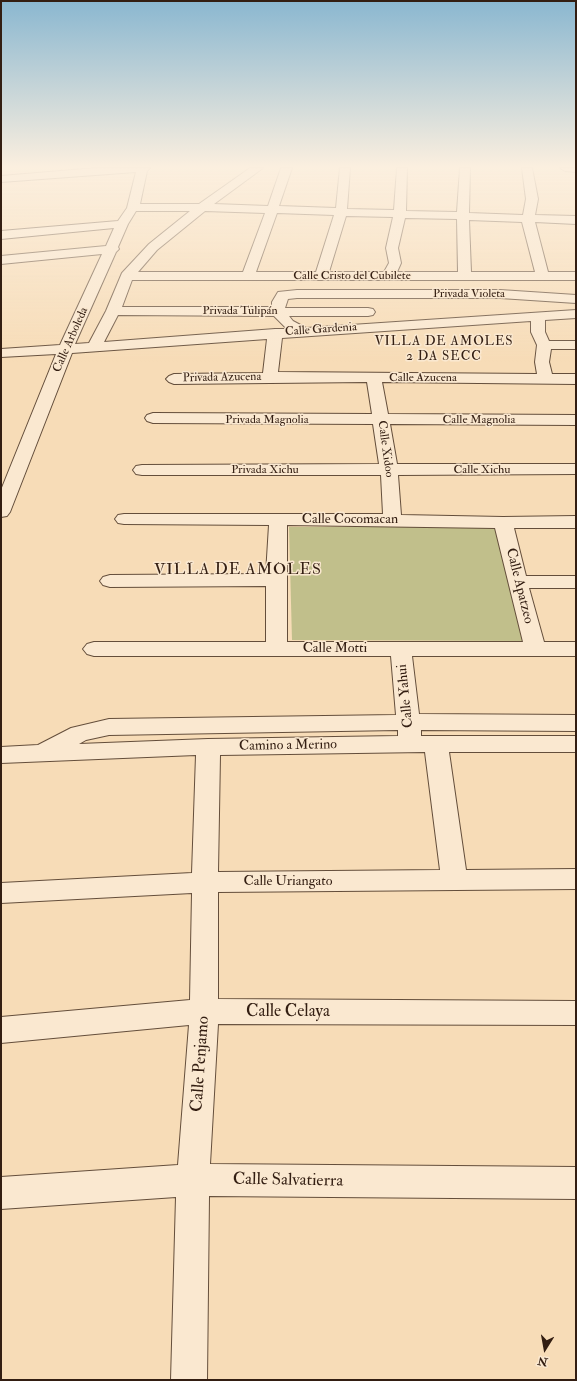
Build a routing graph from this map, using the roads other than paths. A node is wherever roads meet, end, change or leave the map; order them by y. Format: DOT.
graph roads {
  1 [pos="29,232"];
  2 [pos="119,232"];
  3 [pos="171,232"];
  4 [pos="264,232"];
  5 [pos="335,232"];
  6 [pos="396,232"];
  7 [pos="464,232"];
  8 [pos="531,232"];
  9 [pos="1,235"];
  10 [pos="113,248"];
  11 [pos="1,260"];
  12 [pos="542,275"];
  13 [pos="127,276"];
  14 [pos="248,276"];
  15 [pos="321,276"];
  16 [pos="359,276"];
  17 [pos="389,276"];
  18 [pos="465,276"];
  19 [pos="576,276"];
  20 [pos="362,294"];
  21 [pos="559,297"];
  22 [pos="576,299"];
  23 [pos="113,311"];
  24 [pos="278,312"];
  25 [pos="368,312"];
  26 [pos="573,314"];
  27 [pos="538,316"];
  28 [pos="369,327"];
  29 [pos="303,332"];
  30 [pos="275,333"];
  31 [pos="544,345"];
  32 [pos="576,345"];
  33 [pos="94,347"];
  34 [pos="66,348"];
  35 [pos="1,353"];
  36 [pos="270,377"];
  37 [pos="374,378"];
  38 [pos="174,379"];
  39 [pos="546,379"];
  40 [pos="576,379"];
  41 [pos="153,418"];
  42 [pos="576,420"];
  43 [pos="381,421"];
  44 [pos="576,469"];
  45 [pos="142,470"];
  46 [pos="389,470"];
  47 [pos="1,512"];
  48 [pos="124,519"];
  49 [pos="278,520"];
  50 [pos="392,520"];
  51 [pos="576,522"];
  52 [pos="503,523"];
  53 [pos="276,580"];
  54 [pos="110,581"];
  55 [pos="519,582"];
  56 [pos="576,582"];
  57 [pos="94,649"];
  58 [pos="277,649"];
  59 [pos="401,649"];
  60 [pos="535,649"];
  61 [pos="576,649"];
  62 [pos="576,723"];
  63 [pos="410,733"];
  64 [pos="436,744"];
  65 [pos="576,744"];
  66 [pos="208,747"];
  67 [pos="41,754"];
  68 [pos="1,755"];
  69 [pos="576,879"];
  70 [pos="454,880"];
  71 [pos="205,882"];
  72 [pos="1,893"];
  73 [pos="204,1011"];
  74 [pos="576,1014"];
  75 [pos="1,1030"];
  76 [pos="193,1180"];
  77 [pos="576,1183"];
  78 [pos="1,1193"];
  79 [pos="189,1380"];
  1 -- 9 [label="street"];
  2 -- 10 [label="street, Calle Arboleda"];
  3 -- 13 [label="street"];
  4 -- 14 [label="street"];
  5 -- 15 [label="street"];
  6 -- 17 [label="street"];
  7 -- 18 [label="street"];
  8 -- 12 [label="street"];
  10 -- 11 [label="street"];
  10 -- 34 [label="street, Calle Arboleda"];
  12 -- 18 [label="street, Calle Cristo del Cubilete"];
  12 -- 19 [label="street, Calle Cristo del Cubilete"];
  13 -- 14 [label="street, Calle Cristo del Cubilete"];
  13 -- 23 [label="street"];
  14 -- 15 [label="street, Calle Cristo del Cubilete"];
  15 -- 16 [label="street, Calle Cristo del Cubilete"];
  16 -- 17 [label="street, Calle Cristo del Cubilete"];
  16 -- 20 [label="street"];
  17 -- 18 [label="street, Calle Cristo del Cubilete"];
  20 -- 21 [label="street, Privada Violeta"];
  20 -- 24 [label="street, Privada Violeta"];
  20 -- 25 [label="street"];
  21 -- 22 [label="street, Privada Violeta"];
  21 -- 26 [label="street"];
  23 -- 24 [label="street, Privada Tulipán"];
  23 -- 33 [label="street"];
  24 -- 25 [label="street, Privada Tulipán"];
  24 -- 29 [label="street"];
  25 -- 28 [label="street"];
  26 -- 27 [label="street, Calle Gardenia"];
  27 -- 28 [label="street, Calle Gardenia"];
  27 -- 31 [label="street"];
  28 -- 29 [label="street, Calle Gardenia"];
  29 -- 30 [label="street, Calle Gardenia"];
  30 -- 33 [label="street, Calle Gardenia"];
  30 -- 36 [label="street"];
  31 -- 32 [label="street"];
  31 -- 39 [label="street"];
  33 -- 34 [label="street, Calle Gardenia"];
  34 -- 35 [label="street, Calle Gardenia"];
  34 -- 47 [label="street, Calle Arboleda"];
  36 -- 37 [label="street, Calle Azucena"];
  36 -- 38 [label="street, Privada Azucena"];
  37 -- 39 [label="street, Calle Azucena"];
  37 -- 43 [label="street, Calle Xidoo"];
  39 -- 40 [label="street, Calle Azucena"];
  41 -- 43 [label="street, Privada Magnolia"];
  42 -- 43 [label="street, Calle Magnolia"];
  43 -- 46 [label="street, Calle Xidoo"];
  44 -- 46 [label="street, Calle Xichu"];
  45 -- 46 [label="street, Privada Xichu"];
  46 -- 50 [label="street, Calle Xidoo"];
  48 -- 49 [label="street, Calle Cocomacan"];
  49 -- 50 [label="street, Calle Cocomacan"];
  49 -- 53 [label="street"];
  50 -- 52 [label="street, Calle Cocomacan"];
  51 -- 52 [label="street, Calle Cocomacan"];
  52 -- 55 [label="street, Calle Apatzeo"];
  53 -- 54 [label="street"];
  53 -- 58 [label="street"];
  55 -- 56 [label="street"];
  55 -- 60 [label="street, Calle Apatzeo"];
  57 -- 58 [label="street, Calle Motti"];
  58 -- 59 [label="street, Calle Motti"];
  59 -- 60 [label="street, Calle Motti"];
  59 -- 63 [label="street, Calle Yahui"];
  60 -- 61 [label="street, Calle Motti"];
  62 -- 63 [label="street"];
  63 -- 64 [label="street, Camino a Merino"];
  63 -- 66 [label="street, Camino a Merino"];
  63 -- 67 [label="street"];
  64 -- 65 [label="street, Camino a Merino"];
  64 -- 70 [label="street"];
  66 -- 67 [label="street, Camino a Merino"];
  66 -- 71 [label="street, Calle Penjamo"];
  67 -- 68 [label="street, Camino a Merino"];
  69 -- 70 [label="street, Calle Uriangato"];
  70 -- 71 [label="street, Calle Uriangato"];
  71 -- 72 [label="street, Calle Uriangato"];
  71 -- 73 [label="street, Calle Penjamo"];
  73 -- 74 [label="street, Calle Celaya"];
  73 -- 75 [label="street, Calle Celaya"];
  73 -- 76 [label="street, Calle Penjamo"];
  76 -- 77 [label="street, Calle Salvatierra"];
  76 -- 78 [label="street, Calle Salvatierra"];
  76 -- 79 [label="street, Calle Penjamo"];
}
